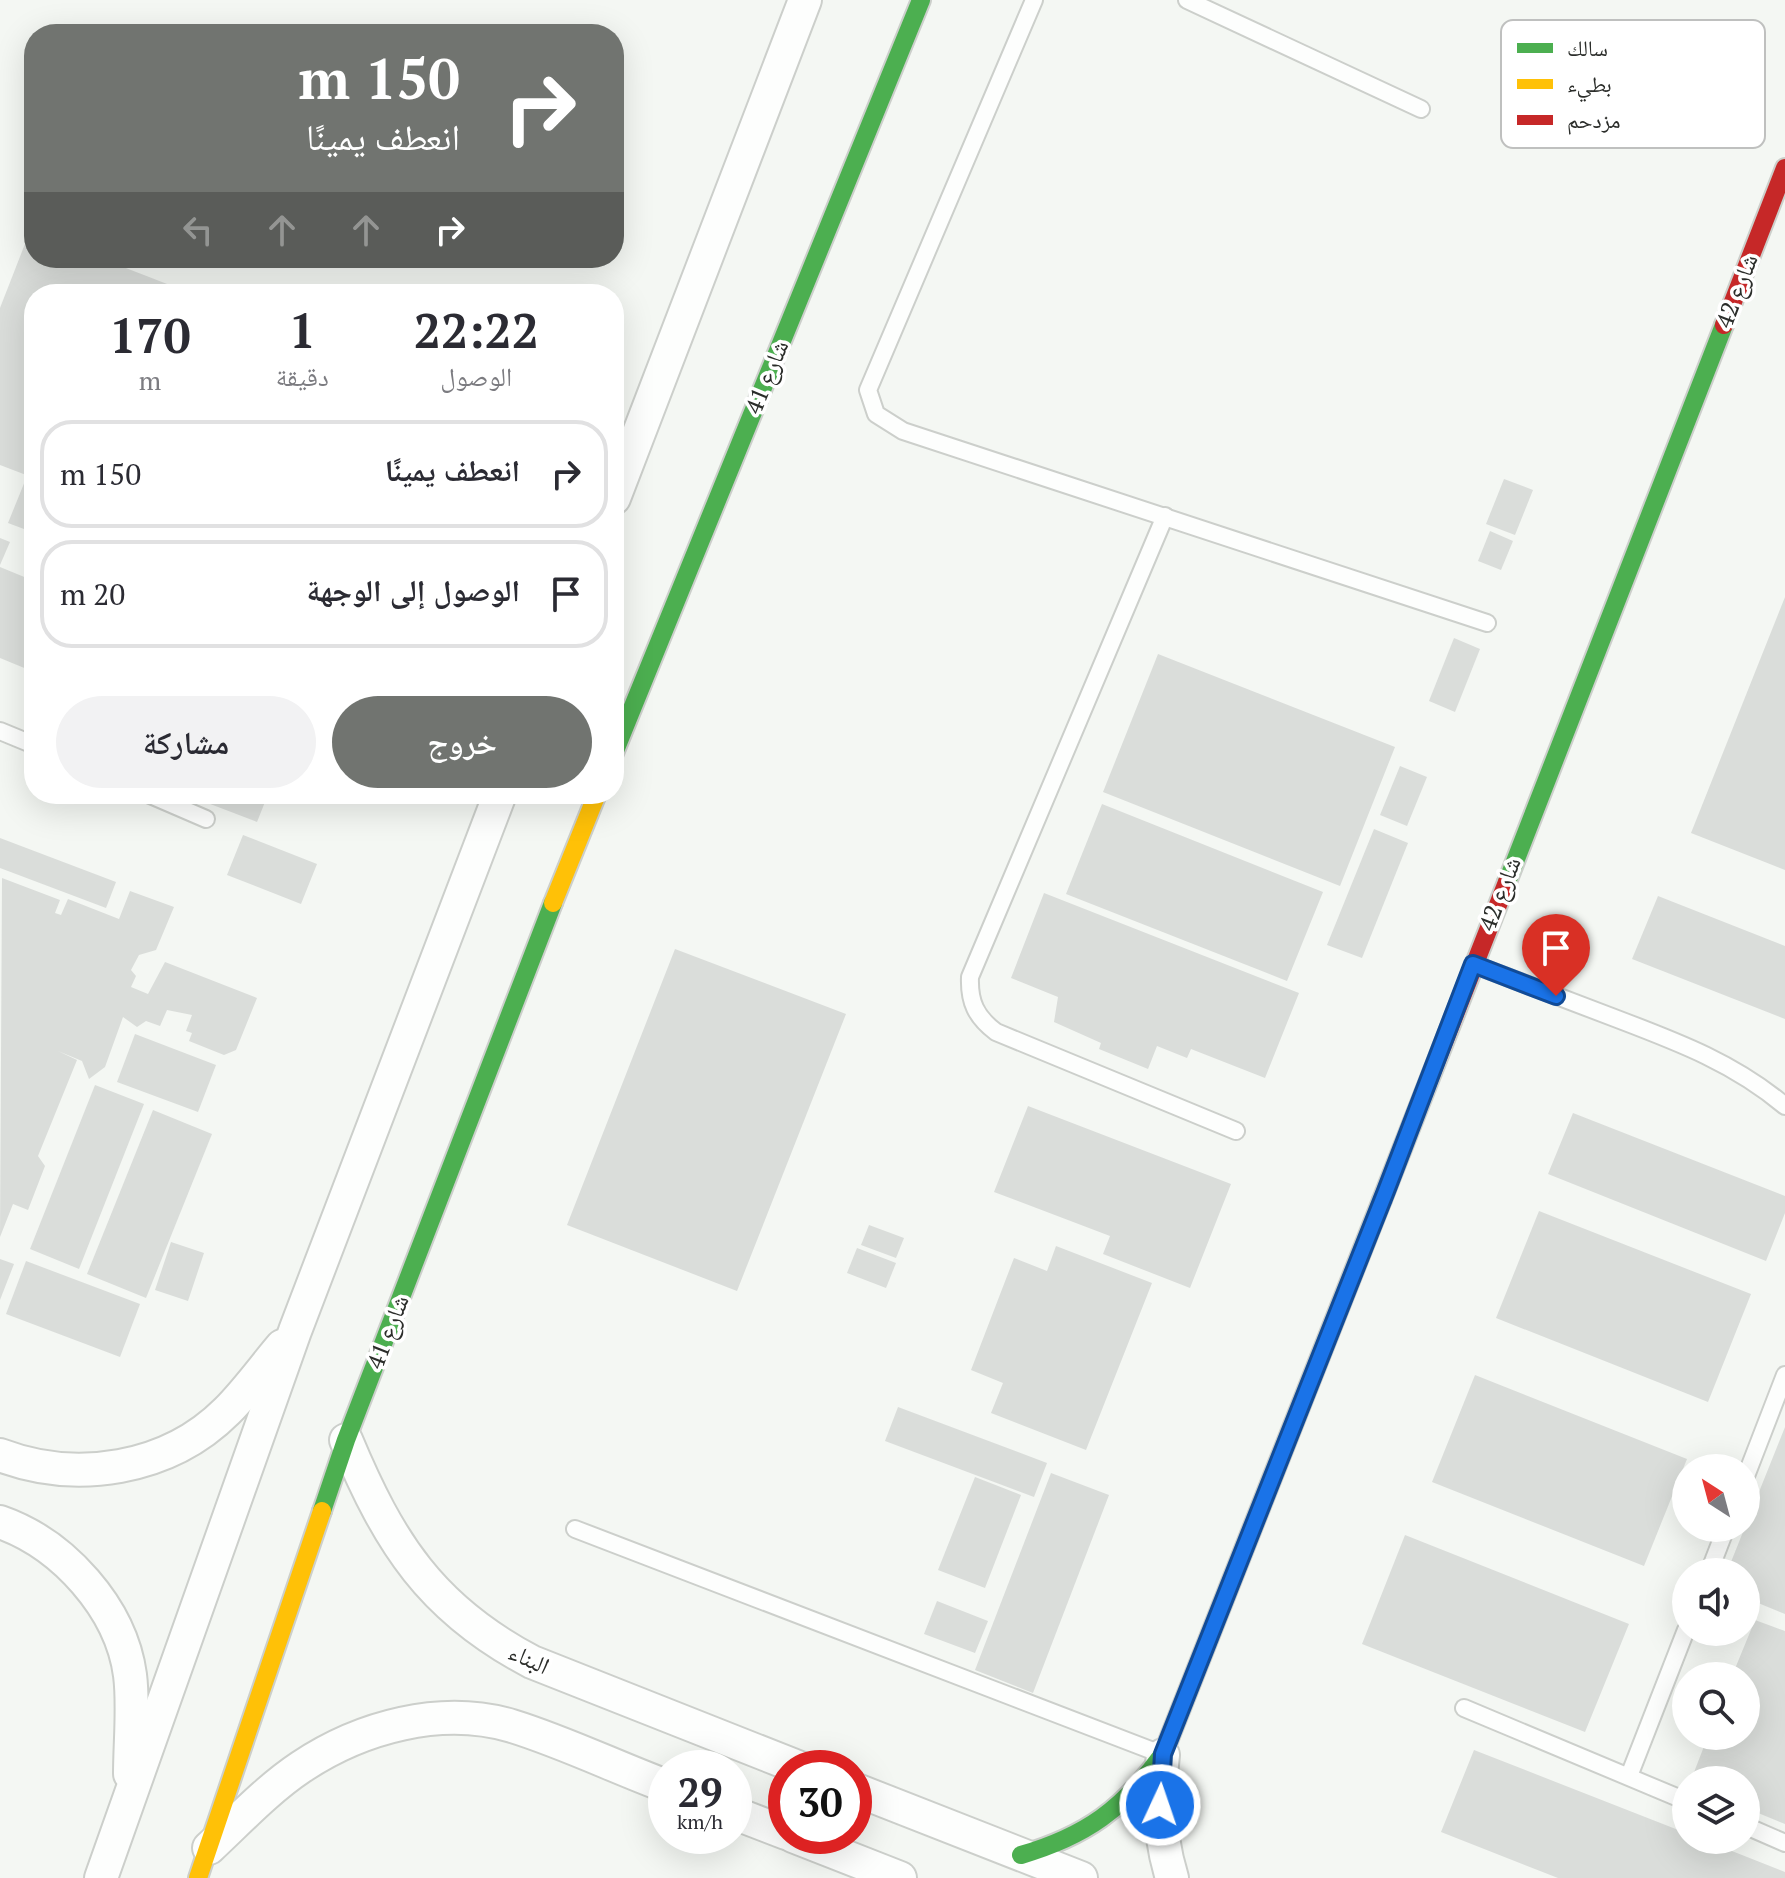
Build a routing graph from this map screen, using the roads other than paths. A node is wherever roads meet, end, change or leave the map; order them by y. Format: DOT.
graph roads {
  1 [pos="805,0"];
  2 [pos="921,0"];
  3 [pos="1034,0"];
  4 [pos="1187,0"];
  5 [pos="1421,109"];
  6 [pos="1785,168"];
  7 [pos="624,472"];
  8 [pos="1165,516"];
  9 [pos="1487,623"];
  10 [pos="624,728"];
  11 [pos="0,731"];
  12 [pos="24,741"];
  13 [pos="171,804"];
  14 [pos="496,804"];
  15 [pos="593,804"];
  16 [pos="206,819"];
  17 [pos="1473,964"];
  18 [pos="1785,1106"];
  19 [pos="1236,1131"];
  20 [pos="295,1331"];
  21 [pos="1785,1375"];
  22 [pos="346,1440"];
  23 [pos="1754,1454"];
  24 [pos="0,1455"];
  25 [pos="0,1522"];
  26 [pos="575,1529"];
  27 [pos="1680,1646"];
  28 [pos="1464,1708"];
  29 [pos="1163,1754"];
  30 [pos="768,1755"];
  31 [pos="1629,1776"];
  32 [pos="648,1779"];
  33 [pos="1672,1795"];
  34 [pos="872,1796"];
  35 [pos="130,1797"];
  36 [pos="1760,1832"];
  37 [pos="1785,1843"];
  38 [pos="209,1848"];
  39 [pos="839,1854"];
  40 [pos="1021,1855"];
  41 [pos="101,1878"];
  42 [pos="198,1878"];
  43 [pos="900,1878"];
  44 [pos="1081,1878"];
  45 [pos="1172,1878"];
  1 -- 7 [label="street"];
  2 -- 10 [label="street, شارع 41"];
  3 -- 8 [label="lane"];
  4 -- 5 [label="lane"];
  6 -- 17 [label="street, شارع 42"];
  8 -- 9 [label="lane"];
  8 -- 19 [label="lane"];
  11 -- 12 [label="lane"];
  13 -- 16 [label="lane"];
  14 -- 20 [label="street"];
  15 -- 22 [label="street, شارع 41"];
  17 -- 18 [label="lane"];
  17 -- 29 [label="street, شارع 42"];
  20 -- 24 [label="street"];
  20 -- 35 [label="street"];
  21 -- 23 [label="lane"];
  22 -- 30 [label="street, البناء"];
  22 -- 38 [label="street, شارع 41"];
  25 -- 35 [label="street"];
  26 -- 29 [label="lane"];
  27 -- 31 [label="lane"];
  28 -- 31 [label="lane"];
  29 -- 40 [label="street, شارع 42"];
  29 -- 45 [label="street, شارع 42"];
  31 -- 33 [label="lane"];
  32 -- 38 [label="street"];
  34 -- 40 [label="street"];
  35 -- 41 [label="street"];
  36 -- 37 [label="lane"];
  38 -- 42 [label="street, شارع 41"];
  39 -- 43 [label="street"];
  40 -- 44 [label="street"];
}
